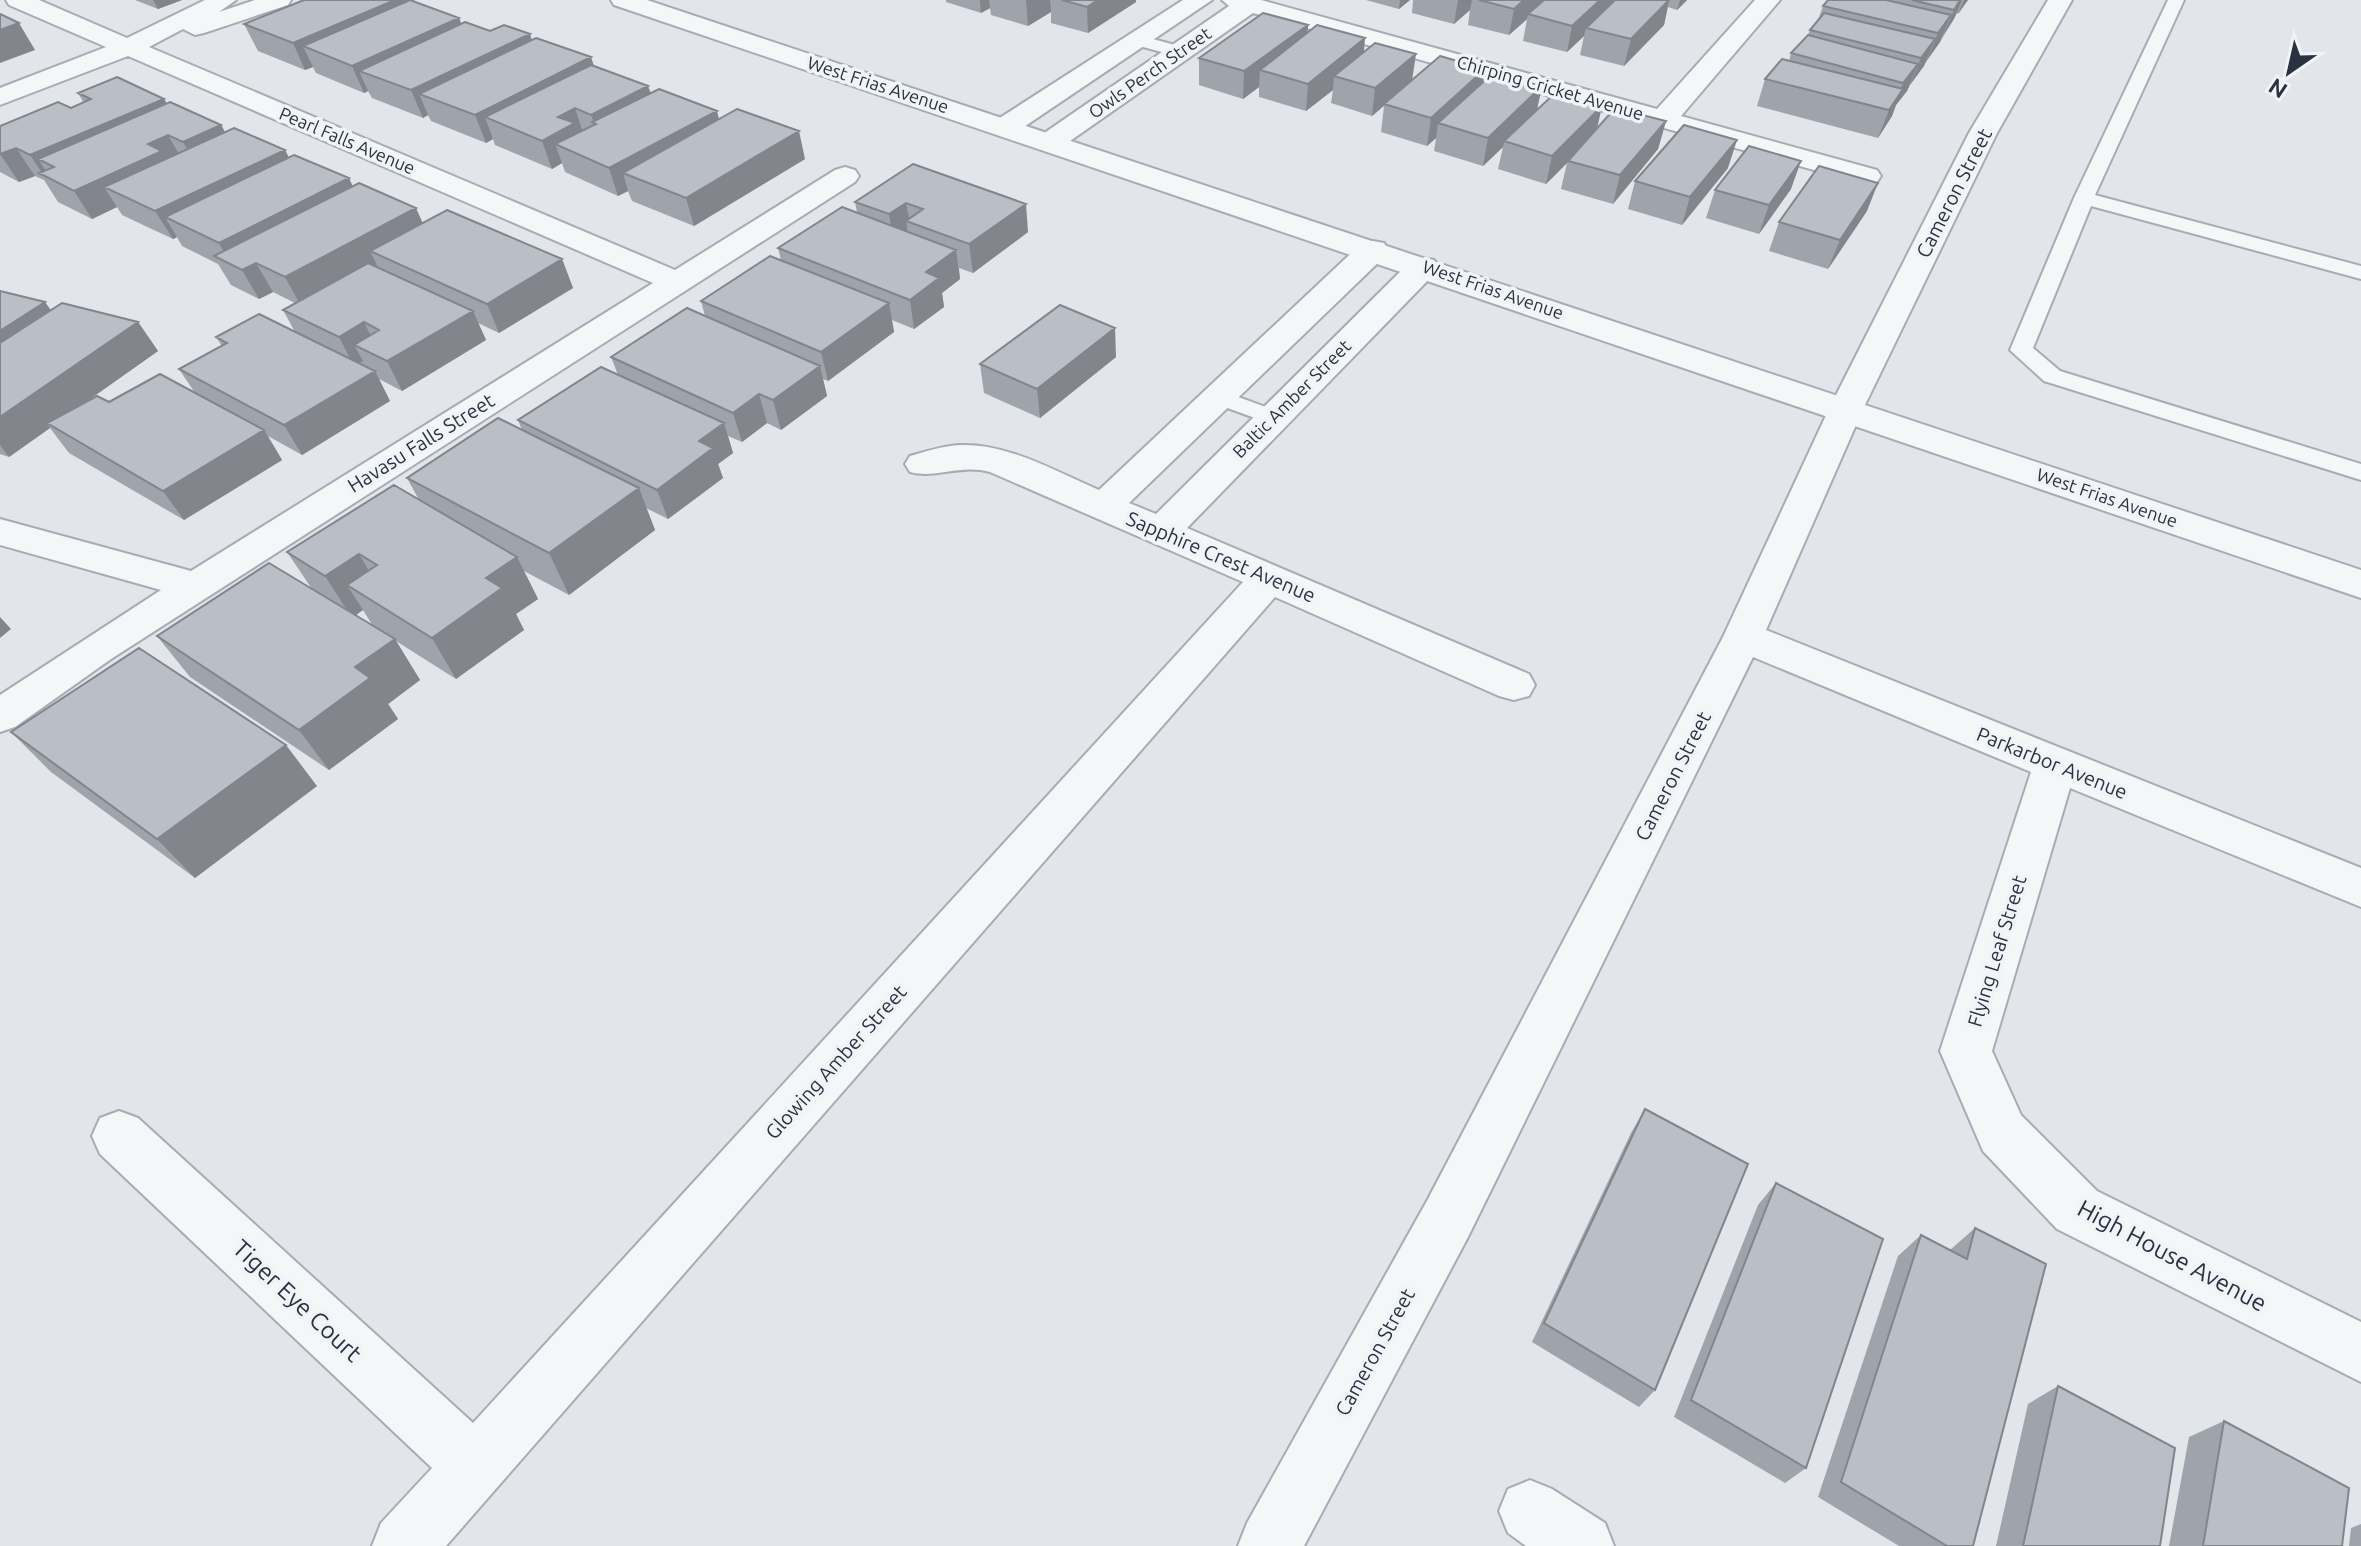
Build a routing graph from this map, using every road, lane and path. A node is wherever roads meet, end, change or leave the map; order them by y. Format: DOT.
graph roads {
  1 [pos="18,0"];
  2 [pos="224,0"];
  3 [pos="279,0"];
  4 [pos="623,0"];
  5 [pos="1200,0"];
  6 [pos="1768,0"];
  7 [pos="2060,0"];
  8 [pos="2176,0"];
  9 [pos="1242,2"];
  10 [pos="1138,40"];
  11 [pos="128,47"];
  12 [pos="1180,52"];
  13 [pos="0,97"];
  14 [pos="1663,119"];
  15 [pos="1005,127"];
  16 [pos="1050,142"];
  17 [pos="845,176"];
  18 [pos="1867,176"];
  19 [pos="2084,198"];
  20 [pos="1373,250"];
  21 [pos="1423,267"];
  22 [pos="2361,273"];
  23 [pos="675,281"];
  24 [pos="1219,397"];
  25 [pos="1846,409"];
  26 [pos="1274,418"];
  27 [pos="923,464"];
  28 [pos="2361,472"];
  29 [pos="1104,506"];
  30 [pos="0,532"];
  31 [pos="1161,532"];
  32 [pos="1269,578"];
  33 [pos="2361,584"];
  34 [pos="196,586"];
  35 [pos="1743,637"];
  36 [pos="1514,685"];
  37 [pos="0,716"];
  38 [pos="2055,765"];
  39 [pos="2361,888"];
  40 [pos="2002,1133"];
  41 [pos="119,1136"];
  42 [pos="2361,1353"];
  43 [pos="475,1466"];
  44 [pos="1530,1511"];
  45 [pos="404,1546"];
  46 [pos="1270,1546"];
  47 [pos="1582,1546"];
  1 -- 11 [label="street, Pearl Falls Avenue"];
  2 -- 11 [label="street"];
  3 -- 11 [label="street"];
  4 -- 15 [label="street, West Frias Avenue"];
  5 -- 10 [label="street, Owls Perch Street"];
  6 -- 14 [label="street"];
  7 -- 25 [label="street, Cameron Street"];
  8 -- 19 [label="lane"];
  9 -- 12 [label="street, Owls Perch Street"];
  9 -- 14 [label="street, Chirping Cricket Avenue"];
  10 -- 12 [label="lane"];
  10 -- 15 [label="street, Owls Perch Street"];
  11 -- 13 [label="street"];
  11 -- 23 [label="street, Pearl Falls Avenue"];
  12 -- 16 [label="street, Owls Perch Street"];
  14 -- 18 [label="street, Chirping Cricket Avenue"];
  15 -- 16 [label="street, West Frias Avenue"];
  16 -- 20 [label="street, West Frias Avenue"];
  17 -- 23 [label="street, Havasu Falls Street"];
  19 -- 22 [label="lane"];
  19 -- 28 [label="lane"];
  20 -- 21 [label="street, West Frias Avenue"];
  20 -- 24 [label="street"];
  21 -- 25 [label="street, West Frias Avenue"];
  21 -- 26 [label="street, Baltic Amber Street"];
  23 -- 34 [label="street, Havasu Falls Street"];
  24 -- 26 [label="lane"];
  24 -- 29 [label="street"];
  25 -- 33 [label="street, West Frias Avenue"];
  25 -- 35 [label="street, Cameron Street"];
  26 -- 31 [label="street, Baltic Amber Street"];
  27 -- 29 [label="street, Sapphire Crest Avenue"];
  29 -- 31 [label="street, Sapphire Crest Avenue"];
  30 -- 34 [label="street"];
  31 -- 32 [label="street, Sapphire Crest Avenue"];
  32 -- 36 [label="street, Sapphire Crest Avenue"];
  32 -- 43 [label="street, Glowing Amber Street"];
  34 -- 37 [label="street, Havasu Falls Street"];
  35 -- 38 [label="street, Parkarbor Avenue"];
  35 -- 46 [label="street, Cameron Street"];
  38 -- 39 [label="street, Parkarbor Avenue"];
  38 -- 40 [label="street, Flying Leaf Street"];
  40 -- 42 [label="street, High House Avenue"];
  41 -- 43 [label="street, Tiger Eye Court"];
  43 -- 45 [label="street, Glowing Amber Street"];
  44 -- 47 [label="street"];
}
